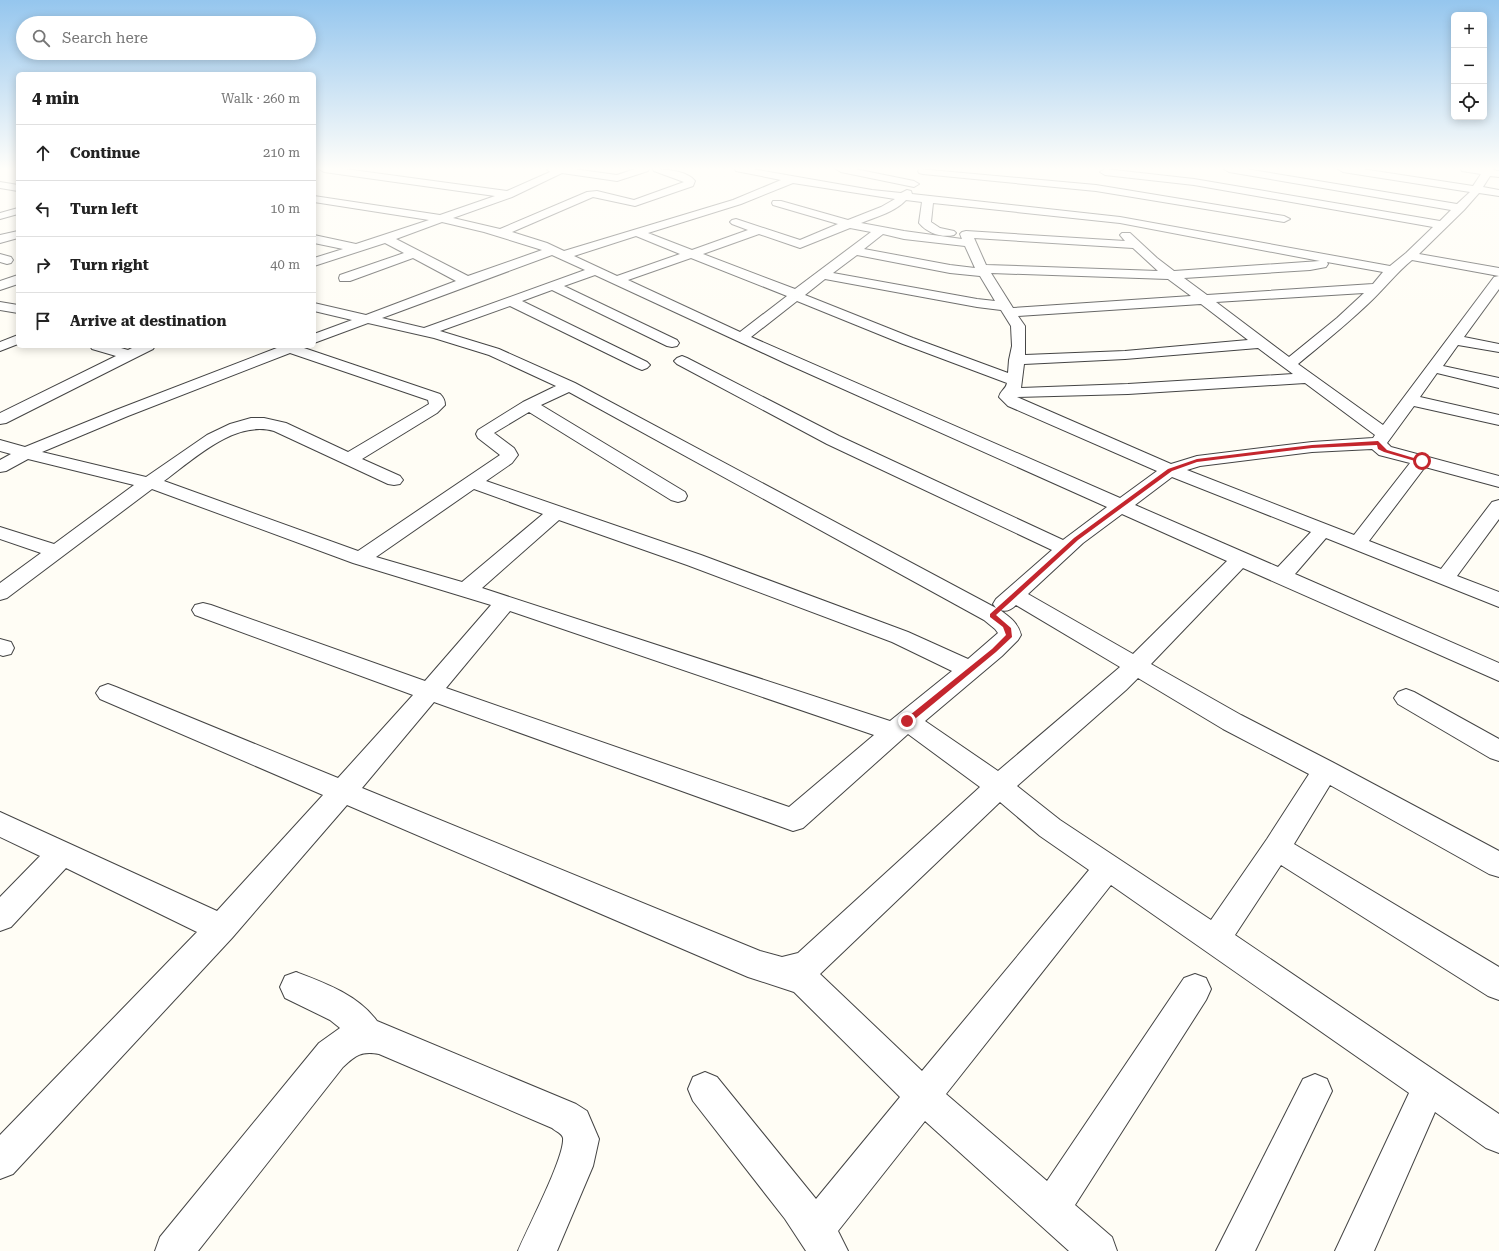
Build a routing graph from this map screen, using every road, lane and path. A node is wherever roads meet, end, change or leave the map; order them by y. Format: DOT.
graph roads {
  1 [pos="420,227"];
  2 [pos="483,227"];
  3 [pos="514,227"];
  4 [pos="650,227"];
  5 [pos="751,227"];
  6 [pos="841,227"];
  7 [pos="867,227"];
  8 [pos="929,227"];
  9 [pos="1120,227"];
  10 [pos="1159,227"];
  11 [pos="1276,227"];
  12 [pos="1440,227"];
  13 [pos="0,230"];
  14 [pos="759,230"];
  15 [pos="881,230"];
  16 [pos="503,232"];
  17 [pos="634,232"];
  18 [pos="16,234"];
  19 [pos="387,238"];
  20 [pos="0,239"];
  21 [pos="316,239"];
  22 [pos="967,239"];
  23 [pos="1136,245"];
  24 [pos="1258,245"];
  25 [pos="358,248"];
  26 [pos="856,251"];
  27 [pos="415,253"];
  28 [pos="558,253"];
  29 [pos="690,254"];
  30 [pos="1410,256"];
  31 [pos="1332,259"];
  32 [pos="316,261"];
  33 [pos="596,270"];
  34 [pos="1392,270"];
  35 [pos="982,271"];
  36 [pos="1499,272"];
  37 [pos="824,275"];
  38 [pos="1172,275"];
  39 [pos="344,278"];
  40 [pos="16,280"];
  41 [pos="617,280"];
  42 [pos="1499,280"];
  43 [pos="467,281"];
  44 [pos="0,286"];
  45 [pos="553,286"];
  46 [pos="1377,288"];
  47 [pos="797,296"];
  48 [pos="1204,300"];
  49 [pos="510,301"];
  50 [pos="0,306"];
  51 [pos="316,307"];
  52 [pos="16,309"];
  53 [pos="1007,309"];
  54 [pos="367,319"];
  55 [pos="425,332"];
  56 [pos="316,338"];
  57 [pos="742,338"];
  58 [pos="16,340"];
  59 [pos="1455,340"];
  60 [pos="672,343"];
  61 [pos="1262,343"];
  62 [pos="0,347"];
  63 [pos="104,348"];
  64 [pos="144,348"];
  65 [pos="289,348"];
  66 [pos="295,348"];
  67 [pos="1499,348"];
  68 [pos="130,355"];
  69 [pos="1016,360"];
  70 [pos="682,361"];
  71 [pos="1289,364"];
  72 [pos="642,365"];
  73 [pos="1434,368"];
  74 [pos="1308,378"];
  75 [pos="1499,383"];
  76 [pos="569,386"];
  77 [pos="1011,386"];
  78 [pos="1411,400"];
  79 [pos="529,405"];
  80 [pos="0,419"];
  81 [pos="1499,420"];
  82 [pos="1382,438"];
  83 [pos="0,445"];
  84 [pos="26,453"];
  85 [pos="349,459"];
  86 [pos="1422,461"];
  87 [pos="0,467"];
  88 [pos="1170,470"];
  89 [pos="394,480"];
  90 [pos="472,482"];
  91 [pos="1499,482"];
  92 [pos="148,483"];
  93 [pos="678,496"];
  94 [pos="1122,505"];
  95 [pos="1499,506"];
  96 [pos="556,513"];
  97 [pos="1323,530"];
  98 [pos="0,533"];
  99 [pos="1358,543"];
  100 [pos="1065,548"];
  101 [pos="56,551"];
  102 [pos="1241,558"];
  103 [pos="360,559"];
  104 [pos="1282,576"];
  105 [pos="1445,578"];
  106 [pos="466,590"];
  107 [pos="0,593"];
  108 [pos="1014,595"];
  109 [pos="1499,600"];
  110 [pos="506,602"];
  111 [pos="203,610"];
  112 [pos="992,615"];
  113 [pos="1135,666"];
  114 [pos="970,670"];
  115 [pos="1499,673"];
  116 [pos="429,692"];
  117 [pos="108,693"];
  118 [pos="1406,698"];
  119 [pos="901,726"];
  120 [pos="1499,751"];
  121 [pos="1326,770"];
  122 [pos="999,786"];
  123 [pos="342,792"];
  124 [pos="0,824"];
  125 [pos="1277,848"];
  126 [pos="61,854"];
  127 [pos="1496,857"];
  128 [pos="1108,867"];
  129 [pos="0,917"];
  130 [pos="221,928"];
  131 [pos="1215,939"];
  132 [pos="782,972"];
  133 [pos="1499,985"];
  134 [pos="296,987"];
  135 [pos="1195,989"];
  136 [pos="367,1035"];
  137 [pos="1429,1087"];
  138 [pos="705,1089"];
  139 [pos="1315,1091"];
  140 [pos="923,1096"];
  141 [pos="1499,1135"];
  142 [pos="0,1162"];
  143 [pos="1051,1209"];
  144 [pos="822,1240"];
  145 [pos="174,1251"];
  146 [pos="538,1251"];
  147 [pos="1098,1251"];
  148 [pos="1235,1251"];
  149 [pos="1354,1251"];
  1 -- 19 [label="street"];
  2 -- 16 [label="street"];
  3 -- 16 [label="street"];
  4 -- 17 [label="street"];
  5 -- 14 [label="street"];
  6 -- 14 [label="street"];
  7 -- 15 [label="street"];
  8 -- 22 [label="street"];
  9 -- 23 [label="street"];
  10 -- 24 [label="street"];
  11 -- 24 [label="street"];
  12 -- 30 [label="street"];
  13 -- 18 [label="street"];
  14 -- 29 [label="street"];
  15 -- 22 [label="street"];
  15 -- 26 [label="street"];
  16 -- 28 [label="street"];
  17 -- 28 [label="street"];
  17 -- 29 [label="street"];
  18 -- 20 [label="street"];
  19 -- 25 [label="street"];
  19 -- 27 [label="street"];
  21 -- 25 [label="street"];
  22 -- 23 [label="street"];
  22 -- 35 [label="street"];
  23 -- 38 [label="street"];
  24 -- 31 [label="street"];
  25 -- 32 [label="street"];
  26 -- 35 [label="street"];
  26 -- 37 [label="street"];
  27 -- 39 [label="street"];
  27 -- 43 [label="street"];
  28 -- 33 [label="street"];
  28 -- 43 [label="street"];
  29 -- 41 [label="street"];
  29 -- 47 [label="street"];
  30 -- 34 [label="street"];
  30 -- 36 [label="street"];
  31 -- 34 [label="street"];
  31 -- 38 [label="street"];
  33 -- 41 [label="street"];
  33 -- 45 [label="street"];
  34 -- 46 [label="street"];
  35 -- 38 [label="street"];
  35 -- 53 [label="street"];
  37 -- 47 [label="street"];
  37 -- 53 [label="street"];
  38 -- 48 [label="street"];
  40 -- 44 [label="street"];
  41 -- 57 [label="street"];
  42 -- 59 [label="street"];
  43 -- 54 [label="street"];
  45 -- 49 [label="street"];
  45 -- 60 [label="street"];
  46 -- 48 [label="street"];
  46 -- 71 [label="street"];
  47 -- 57 [label="street"];
  47 -- 77 [label="street"];
  48 -- 53 [label="street"];
  48 -- 61 [label="street"];
  49 -- 55 [label="street"];
  49 -- 72 [label="street"];
  50 -- 52 [label="street"];
  51 -- 54 [label="street"];
  53 -- 69 [label="street"];
  54 -- 55 [label="street"];
  54 -- 56 [label="street"];
  55 -- 76 [label="street"];
  57 -- 94 [label="street"];
  58 -- 62 [label="street"];
  59 -- 67 [label="street"];
  59 -- 73 [label="street"];
  61 -- 69 [label="street"];
  61 -- 71 [label="street"];
  63 -- 68 [label="street"];
  64 -- 68 [label="street"];
  65 -- 84 [label="street"];
  66 -- 85 [label="street"];
  68 -- 80 [label="street"];
  69 -- 77 [label="street"];
  70 -- 100 [label="street"];
  71 -- 74 [label="street"];
  73 -- 75 [label="street"];
  73 -- 78 [label="street"];
  74 -- 77 [label="street"];
  74 -- 82 [label="street"];
  76 -- 79 [label="street"];
  76 -- 112 [label="street"];
  77 -- 88 [label="street"];
  78 -- 81 [label="street"];
  78 -- 82 [label="street"];
  79 -- 90 [label="street"];
  79 -- 93 [label="street"];
  82 -- 86 [label="street"];
  82 -- 88 [label="street"];
  83 -- 84 [label="street"];
  84 -- 87 [label="street"];
  84 -- 92 [label="street"];
  85 -- 89 [label="street"];
  85 -- 92 [label="street"];
  86 -- 91 [label="street"];
  86 -- 99 [label="street"];
  88 -- 94 [label="street"];
  88 -- 97 [label="street"];
  90 -- 96 [label="street"];
  90 -- 103 [label="street"];
  92 -- 101 [label="street"];
  92 -- 103 [label="street"];
  94 -- 100 [label="street"];
  94 -- 102 [label="street"];
  95 -- 105 [label="street"];
  96 -- 106 [label="street"];
  96 -- 114 [label="street"];
  97 -- 99 [label="street"];
  97 -- 104 [label="street"];
  98 -- 101 [label="street"];
  99 -- 105 [label="street"];
  100 -- 108 [label="street"];
  101 -- 107 [label="street"];
  102 -- 104 [label="street"];
  102 -- 113 [label="street"];
  103 -- 106 [label="street"];
  104 -- 115 [label="street"];
  105 -- 109 [label="street"];
  106 -- 110 [label="street"];
  108 -- 112 [label="street"];
  108 -- 113 [label="street"];
  110 -- 116 [label="street"];
  110 -- 119 [label="street"];
  111 -- 116 [label="street"];
  112 -- 114 [label="street"];
  113 -- 121 [label="street"];
  113 -- 122 [label="street"];
  114 -- 119 [label="street"];
  116 -- 119 [label="street"];
  116 -- 123 [label="street"];
  117 -- 123 [label="street"];
  118 -- 120 [label="street"];
  119 -- 122 [label="street"];
  121 -- 125 [label="street"];
  121 -- 127 [label="street"];
  122 -- 128 [label="street"];
  122 -- 132 [label="street"];
  123 -- 130 [label="street"];
  123 -- 132 [label="street"];
  124 -- 126 [label="street"];
  125 -- 131 [label="street"];
  125 -- 133 [label="street"];
  126 -- 129 [label="street"];
  126 -- 130 [label="street"];
  128 -- 131 [label="street"];
  128 -- 140 [label="street"];
  130 -- 142 [label="street"];
  131 -- 137 [label="street"];
  132 -- 140 [label="street"];
  134 -- 136 [label="street"];
  135 -- 143 [label="street"];
  136 -- 145 [label="street"];
  136 -- 146 [label="street"];
  137 -- 141 [label="street"];
  137 -- 149 [label="street"];
  138 -- 144 [label="street"];
  139 -- 148 [label="street"];
  140 -- 143 [label="street"];
  140 -- 144 [label="street"];
  143 -- 147 [label="street"];
}
